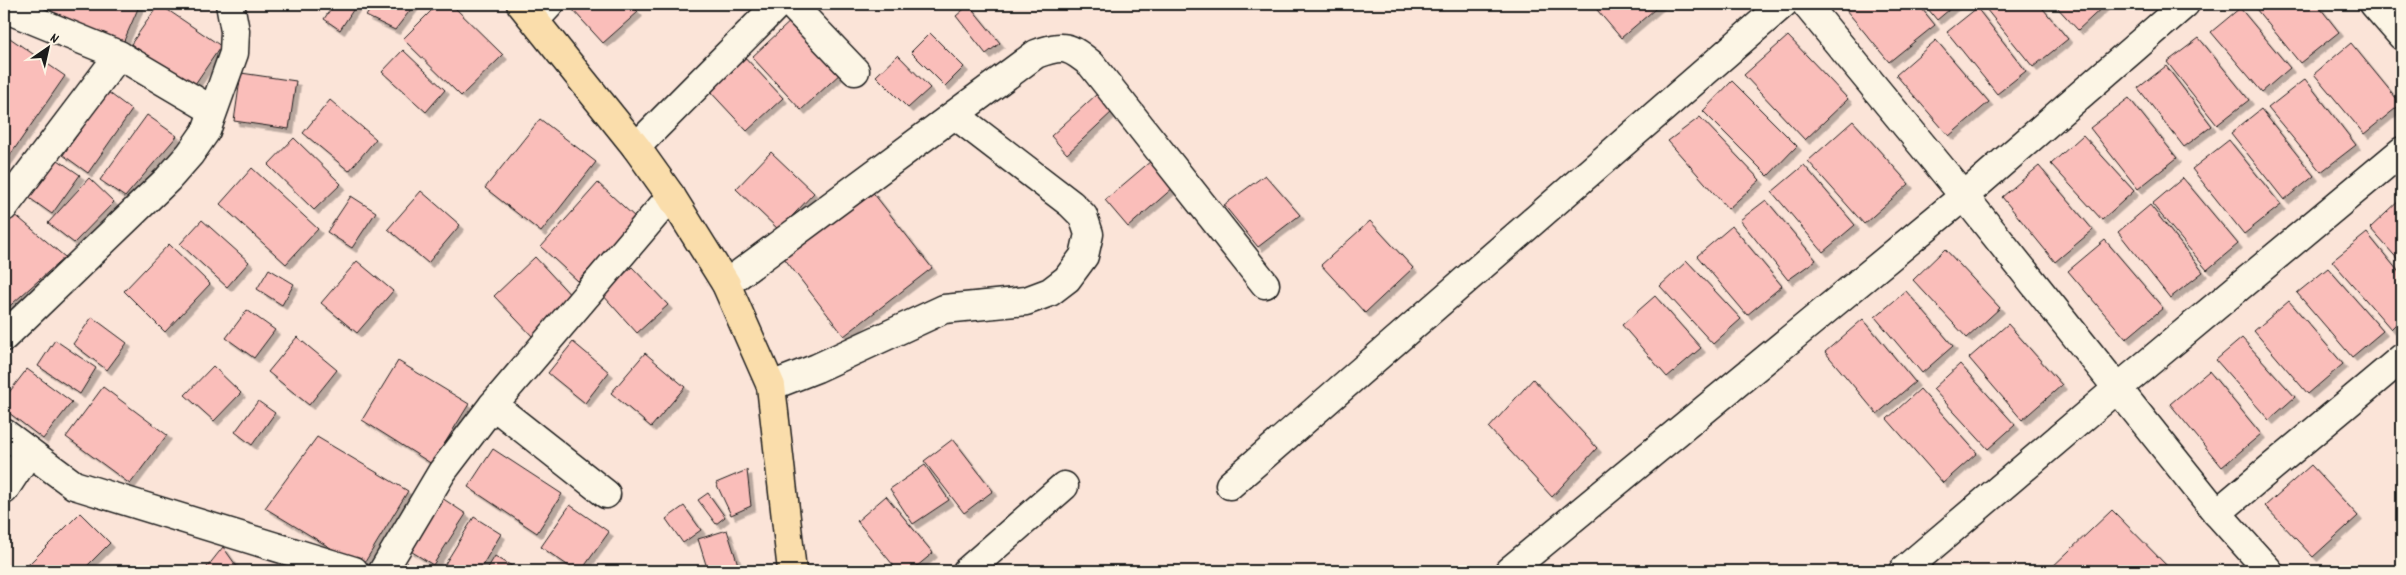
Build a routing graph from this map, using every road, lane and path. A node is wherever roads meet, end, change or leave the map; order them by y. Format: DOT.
graph roads {
  1 [pos="230,4"];
  2 [pos="778,4"];
  3 [pos="792,4"];
  4 [pos="1783,4"];
  5 [pos="1806,4"];
  6 [pos="2185,4"];
  7 [pos="2374,4"];
  8 [pos="535,9"];
  9 [pos="18,10"];
  10 [pos="2402,36"];
  11 [pos="119,55"];
  12 [pos="855,71"];
  13 [pos="212,110"];
  14 [pos="955,115"];
  15 [pos="636,146"];
  16 [pos="2402,151"];
  17 [pos="672,196"];
  18 [pos="1964,196"];
  19 [pos="4,207"];
  20 [pos="726,284"];
  21 [pos="1265,284"];
  22 [pos="4,337"];
  23 [pos="2402,358"];
  24 [pos="771,386"];
  25 [pos="2118,388"];
  26 [pos="492,405"];
  27 [pos="4,434"];
  28 [pos="30,452"];
  29 [pos="1230,485"];
  30 [pos="1064,486"];
  31 [pos="4,490"];
  32 [pos="606,494"];
  33 [pos="2217,513"];
  34 [pos="354,571"];
  35 [pos="383,571"];
  36 [pos="792,571"];
  37 [pos="967,571"];
  38 [pos="1509,571"];
  39 [pos="1903,571"];
  40 [pos="2269,571"];
  1 -- 13 [label="street"];
  2 -- 15 [label="street"];
  3 -- 12 [label="street"];
  4 -- 29 [label="street"];
  5 -- 18 [label="street"];
  6 -- 18 [label="street"];
  7 -- 10 [label="street"];
  8 -- 15 [label="main road"];
  9 -- 11 [label="street"];
  11 -- 13 [label="street"];
  11 -- 19 [label="street"];
  13 -- 22 [label="street"];
  14 -- 20 [label="street"];
  14 -- 21 [label="street"];
  14 -- 24 [label="street"];
  15 -- 17 [label="main road"];
  16 -- 25 [label="street"];
  17 -- 20 [label="main road"];
  17 -- 26 [label="street"];
  18 -- 25 [label="street"];
  18 -- 38 [label="street"];
  20 -- 24 [label="main road"];
  23 -- 33 [label="street"];
  24 -- 36 [label="main road"];
  25 -- 33 [label="street"];
  25 -- 39 [label="street"];
  26 -- 32 [label="street"];
  26 -- 35 [label="street"];
  27 -- 28 [label="street"];
  28 -- 31 [label="street"];
  28 -- 34 [label="street"];
  30 -- 37 [label="street"];
  33 -- 40 [label="street"];
}
